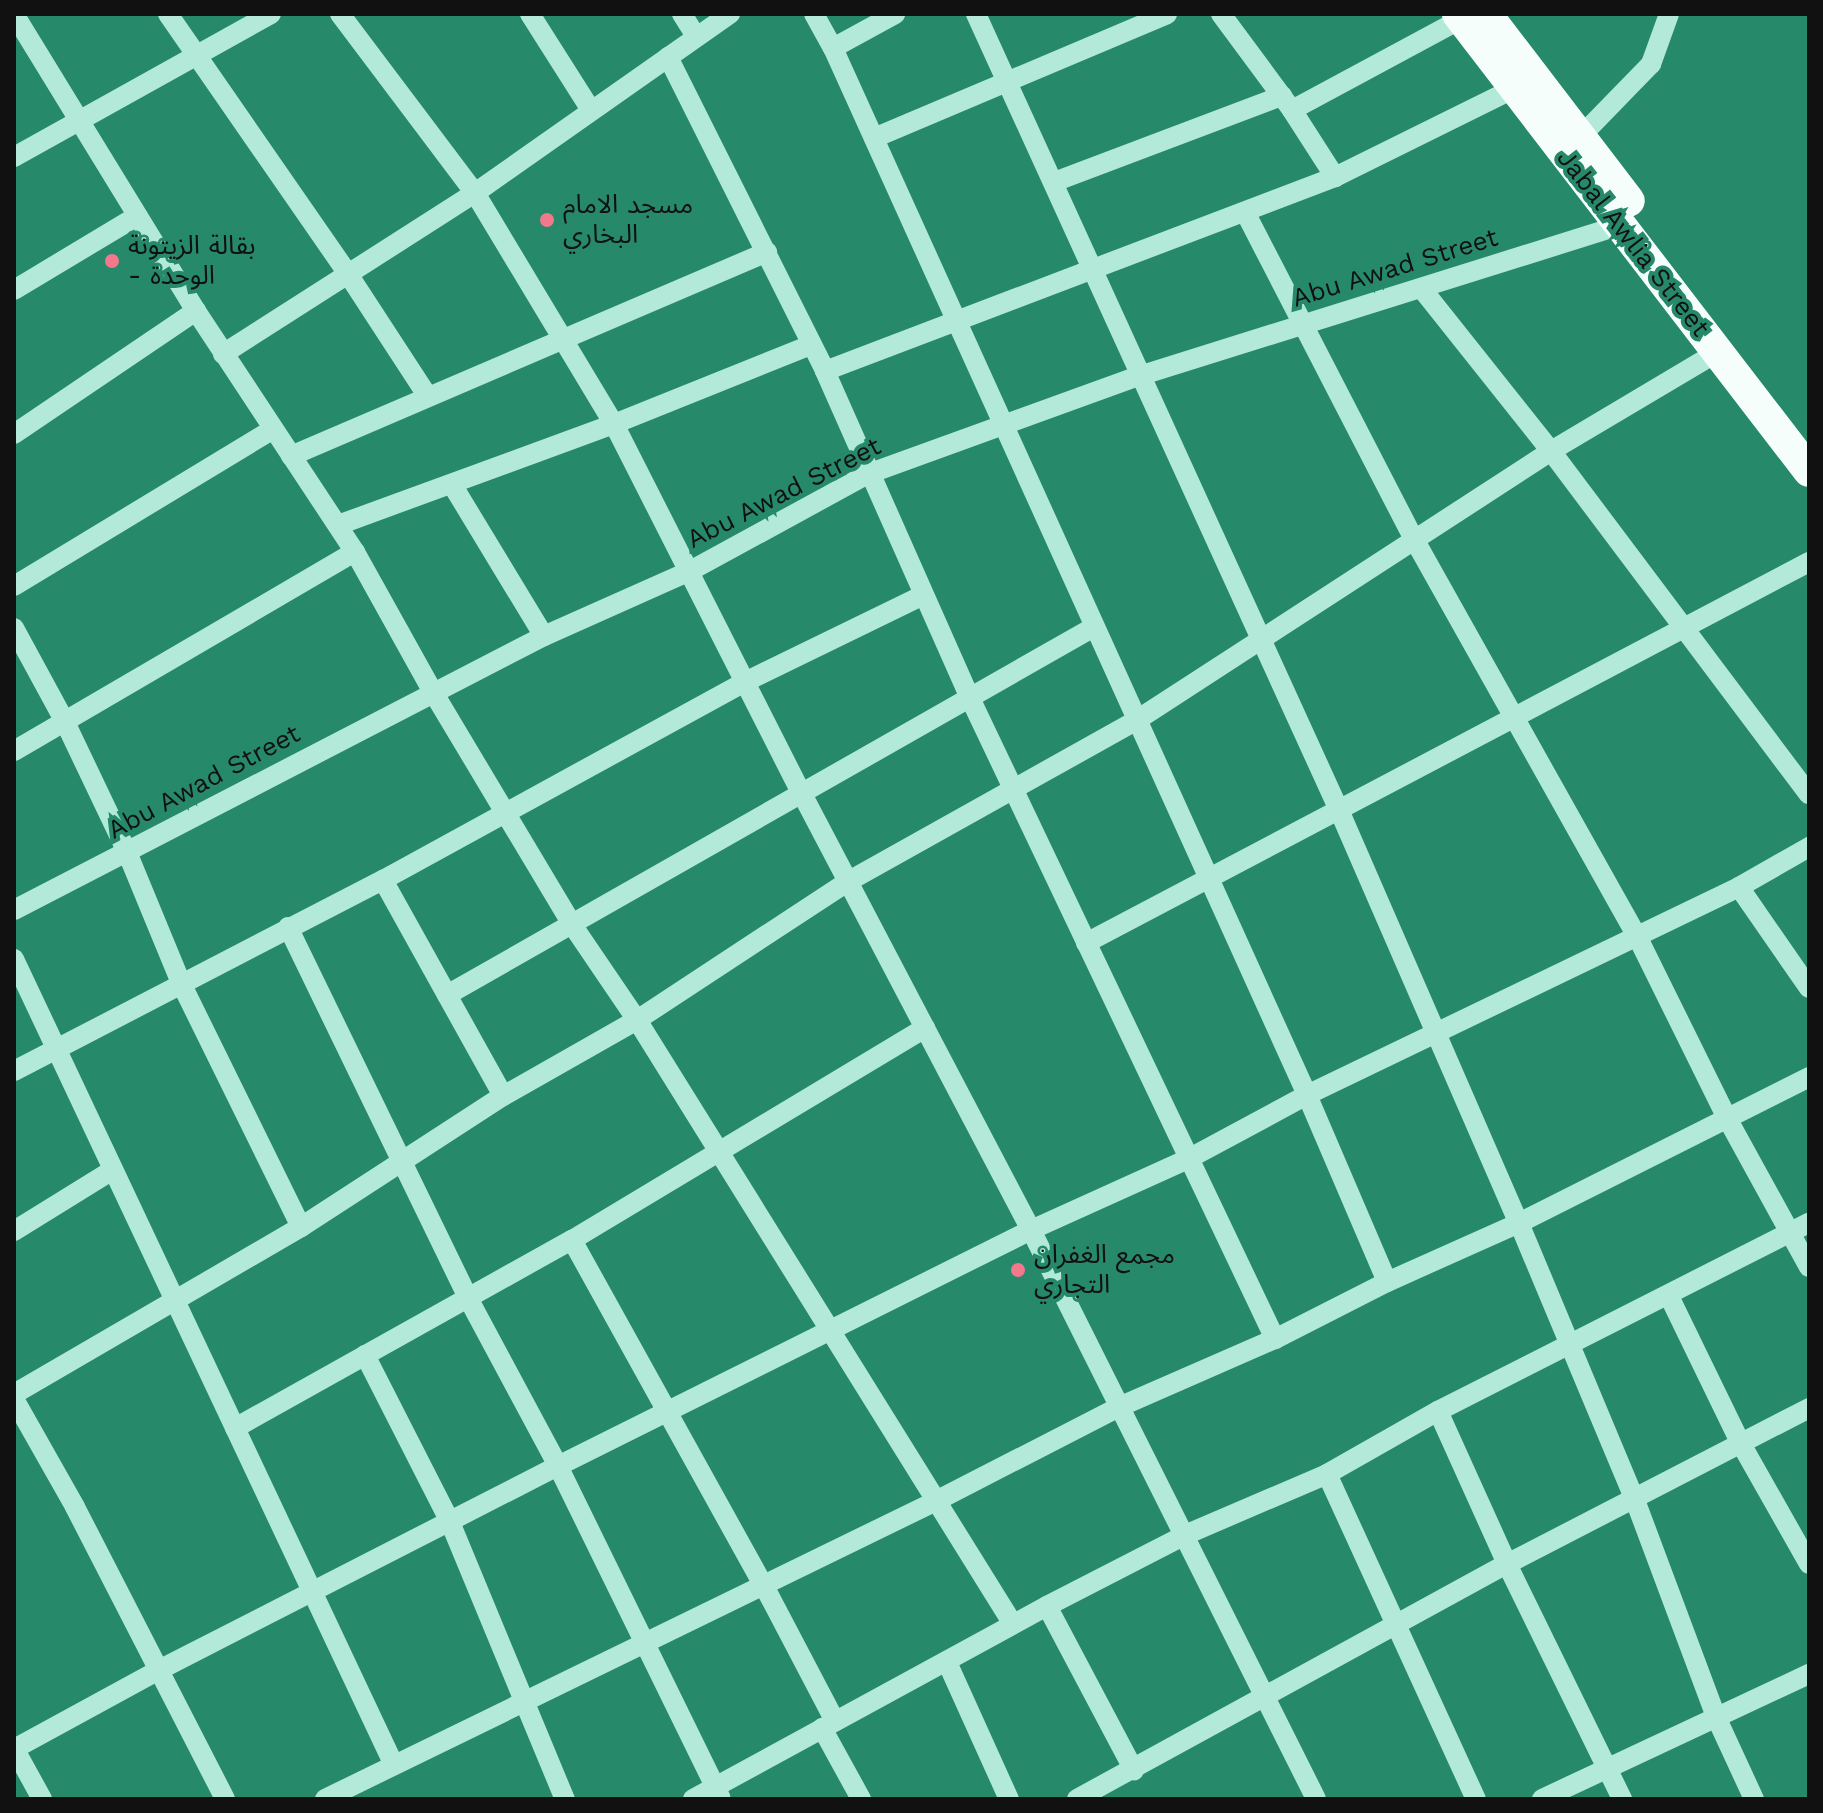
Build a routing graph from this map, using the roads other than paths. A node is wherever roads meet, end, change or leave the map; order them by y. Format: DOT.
graph roads {
  1 [pos="15,14"];
  2 [pos="168,14"];
  3 [pos="271,14"];
  4 [pos="340,14"];
  5 [pos="530,14"];
  6 [pos="682,14"];
  7 [pos="730,14"];
  8 [pos="814,14"];
  9 [pos="895,14"];
  10 [pos="976,14"];
  11 [pos="1167,14"];
  12 [pos="1221,14"];
  13 [pos="1669,14"];
  14 [pos="1468,16"];
  15 [pos="696,36"];
  16 [pos="833,48"];
  17 [pos="195,55"];
  18 [pos="668,57"];
  19 [pos="1008,80"];
  20 [pos="1513,89"];
  21 [pos="1287,103"];
  22 [pos="591,110"];
  23 [pos="78,120"];
  24 [pos="1580,137"];
  25 [pos="874,138"];
  26 [pos="14,157"];
  27 [pos="1335,177"];
  28 [pos="1054,182"];
  29 [pos="475,193"];
  30 [pos="1245,212"];
  31 [pos="137,216"];
  32 [pos="1621,225"];
  33 [pos="767,252"];
  34 [pos="1090,268"];
  35 [pos="348,274"];
  36 [pos="1422,289"];
  37 [pos="14,290"];
  38 [pos="196,311"];
  39 [pos="954,320"];
  40 [pos="1302,323"];
  41 [pos="562,337"];
  42 [pos="811,345"];
  43 [pos="1718,352"];
  44 [pos="223,354"];
  45 [pos="825,371"];
  46 [pos="1139,376"];
  47 [pos="427,395"];
  48 [pos="614,424"];
  49 [pos="1002,425"];
  50 [pos="272,430"];
  51 [pos="14,434"];
  52 [pos="1809,435"];
  53 [pos="1551,451"];
  54 [pos="291,456"];
  55 [pos="1809,471"];
  56 [pos="868,474"];
  57 [pos="453,486"];
  58 [pos="338,525"];
  59 [pos="1414,539"];
  60 [pos="355,552"];
  61 [pos="1809,562"];
  62 [pos="690,571"];
  63 [pos="14,586"];
  64 [pos="923,595"];
  65 [pos="1094,627"];
  66 [pos="1683,627"];
  67 [pos="14,628"];
  68 [pos="544,636"];
  69 [pos="1259,637"];
  70 [pos="745,682"];
  71 [pos="433,692"];
  72 [pos="970,698"];
  73 [pos="1511,717"];
  74 [pos="1137,720"];
  75 [pos="65,722"];
  76 [pos="14,751"];
  77 [pos="1016,789"];
  78 [pos="801,792"];
  79 [pos="1809,794"];
  80 [pos="1339,810"];
  81 [pos="504,814"];
  82 [pos="1809,847"];
  83 [pos="127,852"];
  84 [pos="383,880"];
  85 [pos="849,881"];
  86 [pos="1208,882"];
  87 [pos="1739,887"];
  88 [pos="14,910"];
  89 [pos="571,923"];
  90 [pos="288,927"];
  91 [pos="1636,934"];
  92 [pos="1086,943"];
  93 [pos="14,959"];
  94 [pos="181,983"];
  95 [pos="1809,988"];
  96 [pos="447,995"];
  97 [pos="637,1020"];
  98 [pos="925,1028"];
  99 [pos="1437,1035"];
  100 [pos="57,1050"];
  101 [pos="14,1071"];
  102 [pos="1809,1077"];
  103 [pos="1307,1095"];
  104 [pos="503,1096"];
  105 [pos="1727,1118"];
  106 [pos="720,1151"];
  107 [pos="1188,1159"];
  108 [pos="400,1160"];
  109 [pos="111,1171"];
  110 [pos="1519,1223"];
  111 [pos="1809,1223"];
  112 [pos="301,1227"];
  113 [pos="1031,1230"];
  114 [pos="14,1231"];
  115 [pos="1790,1233"];
  116 [pos="572,1240"];
  117 [pos="1809,1267"];
  118 [pos="1387,1282"];
  119 [pos="1669,1296"];
  120 [pos="175,1298"];
  121 [pos="468,1298"];
  122 [pos="832,1330"];
  123 [pos="1275,1339"];
  124 [pos="1571,1347"];
  125 [pos="365,1355"];
  126 [pos="14,1397"];
  127 [pos="1119,1407"];
  128 [pos="1809,1408"];
  129 [pos="1438,1411"];
  130 [pos="668,1413"];
  131 [pos="235,1428"];
  132 [pos="1740,1442"];
  133 [pos="558,1466"];
  134 [pos="1327,1474"];
  135 [pos="1635,1500"];
  136 [pos="936,1501"];
  137 [pos="450,1522"];
  138 [pos="1185,1535"];
  139 [pos="1507,1564"];
  140 [pos="1809,1564"];
  141 [pos="763,1584"];
  142 [pos="314,1593"];
  143 [pos="1047,1606"];
  144 [pos="1013,1624"];
  145 [pos="1394,1625"];
  146 [pos="644,1643"];
  147 [pos="947,1662"];
  148 [pos="159,1670"];
  149 [pos="1809,1674"];
  150 [pos="1264,1698"];
  151 [pos="523,1702"];
  152 [pos="1717,1719"];
  153 [pos="829,1724"];
  154 [pos="14,1749"];
  155 [pos="394,1765"];
  156 [pos="1607,1768"];
  157 [pos="1134,1770"];
  158 [pos="718,1793"];
  159 [pos="42,1799"];
  160 [pos="225,1799"];
  161 [pos="325,1799"];
  162 [pos="565,1799"];
  163 [pos="693,1799"];
  164 [pos="861,1799"];
  165 [pos="1009,1799"];
  166 [pos="1077,1799"];
  167 [pos="1316,1799"];
  168 [pos="1476,1799"];
  169 [pos="1542,1799"];
  170 [pos="1622,1799"];
  171 [pos="1754,1799"];
  1 -- 23 [label="street"];
  2 -- 17 [label="street"];
  3 -- 17 [label="street"];
  4 -- 29 [label="street"];
  5 -- 22 [label="street"];
  6 -- 15 [label="street"];
  7 -- 15 [label="street"];
  8 -- 16 [label="street"];
  9 -- 16 [label="street"];
  10 -- 19 [label="street"];
  11 -- 19 [label="street"];
  12 -- 21 [label="street"];
  13 -- 24 [label="street"];
  14 -- 20 [label="main road, Jabal Awlia Street"];
  14 -- 21 [label="street"];
  14 -- 24 [label="main road, Jabal Awlia Street"];
  15 -- 18 [label="street"];
  16 -- 25 [label="street"];
  17 -- 23 [label="street"];
  17 -- 35 [label="street"];
  18 -- 22 [label="street"];
  18 -- 33 [label="street"];
  19 -- 25 [label="street"];
  19 -- 28 [label="street"];
  20 -- 27 [label="street"];
  20 -- 32 [label="main road, Jabal Awlia Street"];
  21 -- 27 [label="street"];
  21 -- 28 [label="street"];
  22 -- 29 [label="street"];
  23 -- 26 [label="street"];
  23 -- 31 [label="street"];
  24 -- 52 [label="main road, Jabal Awlia Street"];
  25 -- 39 [label="street"];
  27 -- 30 [label="street"];
  28 -- 34 [label="street"];
  29 -- 35 [label="street"];
  29 -- 41 [label="street"];
  30 -- 34 [label="street"];
  30 -- 40 [label="street"];
  31 -- 37 [label="street"];
  31 -- 38 [label="street"];
  32 -- 36 [label="street, Abu Awad Street"];
  32 -- 43 [label="main road, Jabal Awlia Street"];
  33 -- 41 [label="street"];
  33 -- 42 [label="street"];
  34 -- 39 [label="street"];
  34 -- 46 [label="street"];
  35 -- 44 [label="street"];
  35 -- 47 [label="street"];
  36 -- 40 [label="street, Abu Awad Street"];
  36 -- 53 [label="street"];
  38 -- 44 [label="street"];
  38 -- 51 [label="street"];
  39 -- 45 [label="street"];
  39 -- 49 [label="street"];
  40 -- 46 [label="street, Abu Awad Street"];
  40 -- 59 [label="street"];
  41 -- 47 [label="street"];
  41 -- 48 [label="street"];
  42 -- 45 [label="street"];
  42 -- 48 [label="street"];
  43 -- 53 [label="street"];
  43 -- 55 [label="main road, Jabal Awlia Street"];
  44 -- 50 [label="street"];
  45 -- 56 [label="street"];
  46 -- 49 [label="street, Abu Awad Street"];
  46 -- 69 [label="street"];
  47 -- 54 [label="street"];
  48 -- 57 [label="street"];
  48 -- 62 [label="street"];
  49 -- 56 [label="street, Abu Awad Street"];
  49 -- 65 [label="street"];
  50 -- 54 [label="street"];
  50 -- 63 [label="street"];
  53 -- 59 [label="street"];
  53 -- 66 [label="street"];
  54 -- 58 [label="street"];
  56 -- 62 [label="street, Abu Awad Street"];
  56 -- 64 [label="street"];
  57 -- 58 [label="street"];
  57 -- 68 [label="street"];
  58 -- 60 [label="street"];
  59 -- 69 [label="street"];
  59 -- 73 [label="street"];
  60 -- 71 [label="street"];
  60 -- 75 [label="street"];
  61 -- 66 [label="street"];
  62 -- 68 [label="street, Abu Awad Street"];
  62 -- 70 [label="street"];
  64 -- 70 [label="street"];
  64 -- 72 [label="street"];
  65 -- 72 [label="street"];
  65 -- 74 [label="street"];
  66 -- 73 [label="street"];
  66 -- 79 [label="street"];
  67 -- 75 [label="street"];
  68 -- 71 [label="street, Abu Awad Street"];
  69 -- 74 [label="street"];
  69 -- 80 [label="street"];
  70 -- 78 [label="street"];
  70 -- 81 [label="street"];
  71 -- 81 [label="street"];
  71 -- 83 [label="street, Abu Awad Street"];
  72 -- 77 [label="street"];
  72 -- 78 [label="street"];
  73 -- 80 [label="street"];
  73 -- 91 [label="street"];
  74 -- 77 [label="street"];
  74 -- 86 [label="street"];
  75 -- 76 [label="street"];
  75 -- 83 [label="street"];
  77 -- 85 [label="street"];
  77 -- 92 [label="street"];
  78 -- 85 [label="street"];
  78 -- 89 [label="street"];
  80 -- 86 [label="street"];
  80 -- 99 [label="street"];
  81 -- 84 [label="street"];
  81 -- 89 [label="street"];
  82 -- 87 [label="street"];
  83 -- 88 [label="street, Abu Awad Street"];
  83 -- 94 [label="street"];
  84 -- 90 [label="street"];
  84 -- 96 [label="street"];
  85 -- 97 [label="street"];
  85 -- 98 [label="street"];
  86 -- 92 [label="street"];
  86 -- 103 [label="street"];
  87 -- 91 [label="street"];
  87 -- 95 [label="street"];
  89 -- 96 [label="street"];
  89 -- 97 [label="street"];
  90 -- 94 [label="street"];
  90 -- 108 [label="street"];
  91 -- 99 [label="street"];
  91 -- 105 [label="street"];
  92 -- 107 [label="street"];
  93 -- 100 [label="street"];
  94 -- 100 [label="street"];
  94 -- 112 [label="street"];
  96 -- 104 [label="street"];
  97 -- 104 [label="street"];
  97 -- 106 [label="street"];
  98 -- 106 [label="street"];
  98 -- 113 [label="street"];
  99 -- 103 [label="street"];
  99 -- 110 [label="street"];
  100 -- 101 [label="street"];
  100 -- 109 [label="street"];
  102 -- 105 [label="street"];
  103 -- 107 [label="street"];
  103 -- 118 [label="street"];
  104 -- 108 [label="street"];
  105 -- 110 [label="street"];
  105 -- 115 [label="street"];
  106 -- 116 [label="street"];
  106 -- 122 [label="street"];
  107 -- 113 [label="street"];
  107 -- 123 [label="street"];
  108 -- 112 [label="street"];
  108 -- 121 [label="street"];
  109 -- 114 [label="street"];
  109 -- 120 [label="street"];
  110 -- 118 [label="street"];
  110 -- 124 [label="street"];
  111 -- 115 [label="street"];
  112 -- 120 [label="street"];
  113 -- 122 [label="street"];
  113 -- 127 [label="street"];
  115 -- 117 [label="street"];
  115 -- 119 [label="street"];
  116 -- 121 [label="street"];
  116 -- 130 [label="street"];
  118 -- 123 [label="street"];
  119 -- 124 [label="street"];
  119 -- 132 [label="street"];
  120 -- 126 [label="street"];
  120 -- 131 [label="street"];
  121 -- 125 [label="street"];
  121 -- 133 [label="street"];
  122 -- 130 [label="street"];
  122 -- 136 [label="street"];
  123 -- 127 [label="street"];
  124 -- 129 [label="street"];
  124 -- 135 [label="street"];
  125 -- 131 [label="street"];
  125 -- 137 [label="street"];
  126 -- 148 [label="street"];
  127 -- 136 [label="street"];
  127 -- 138 [label="street"];
  128 -- 132 [label="street"];
  129 -- 134 [label="street"];
  129 -- 139 [label="street"];
  130 -- 133 [label="street"];
  130 -- 141 [label="street"];
  131 -- 142 [label="street"];
  132 -- 135 [label="street"];
  132 -- 140 [label="street"];
  133 -- 137 [label="street"];
  133 -- 146 [label="street"];
  134 -- 138 [label="street"];
  134 -- 145 [label="street"];
  135 -- 139 [label="street"];
  135 -- 152 [label="street"];
  136 -- 141 [label="street"];
  136 -- 144 [label="street"];
  137 -- 142 [label="street"];
  137 -- 151 [label="street"];
  138 -- 143 [label="street"];
  138 -- 150 [label="street"];
  139 -- 145 [label="street"];
  139 -- 156 [label="street"];
  141 -- 146 [label="street"];
  141 -- 153 [label="street"];
  142 -- 148 [label="street"];
  142 -- 155 [label="street"];
  143 -- 144 [label="street"];
  143 -- 157 [label="street"];
  144 -- 147 [label="street"];
  145 -- 150 [label="street"];
  145 -- 168 [label="street"];
  146 -- 151 [label="street"];
  146 -- 158 [label="street"];
  147 -- 153 [label="street"];
  147 -- 165 [label="street"];
  148 -- 154 [label="street"];
  148 -- 160 [label="street"];
  149 -- 152 [label="street"];
  150 -- 157 [label="street"];
  150 -- 167 [label="street"];
  151 -- 155 [label="street"];
  151 -- 162 [label="street"];
  152 -- 156 [label="street"];
  152 -- 171 [label="street"];
  153 -- 158 [label="street"];
  153 -- 164 [label="street"];
  154 -- 159 [label="street"];
  155 -- 161 [label="street"];
  156 -- 169 [label="street"];
  156 -- 170 [label="street"];
  157 -- 166 [label="street"];
  158 -- 163 [label="street"];
}
